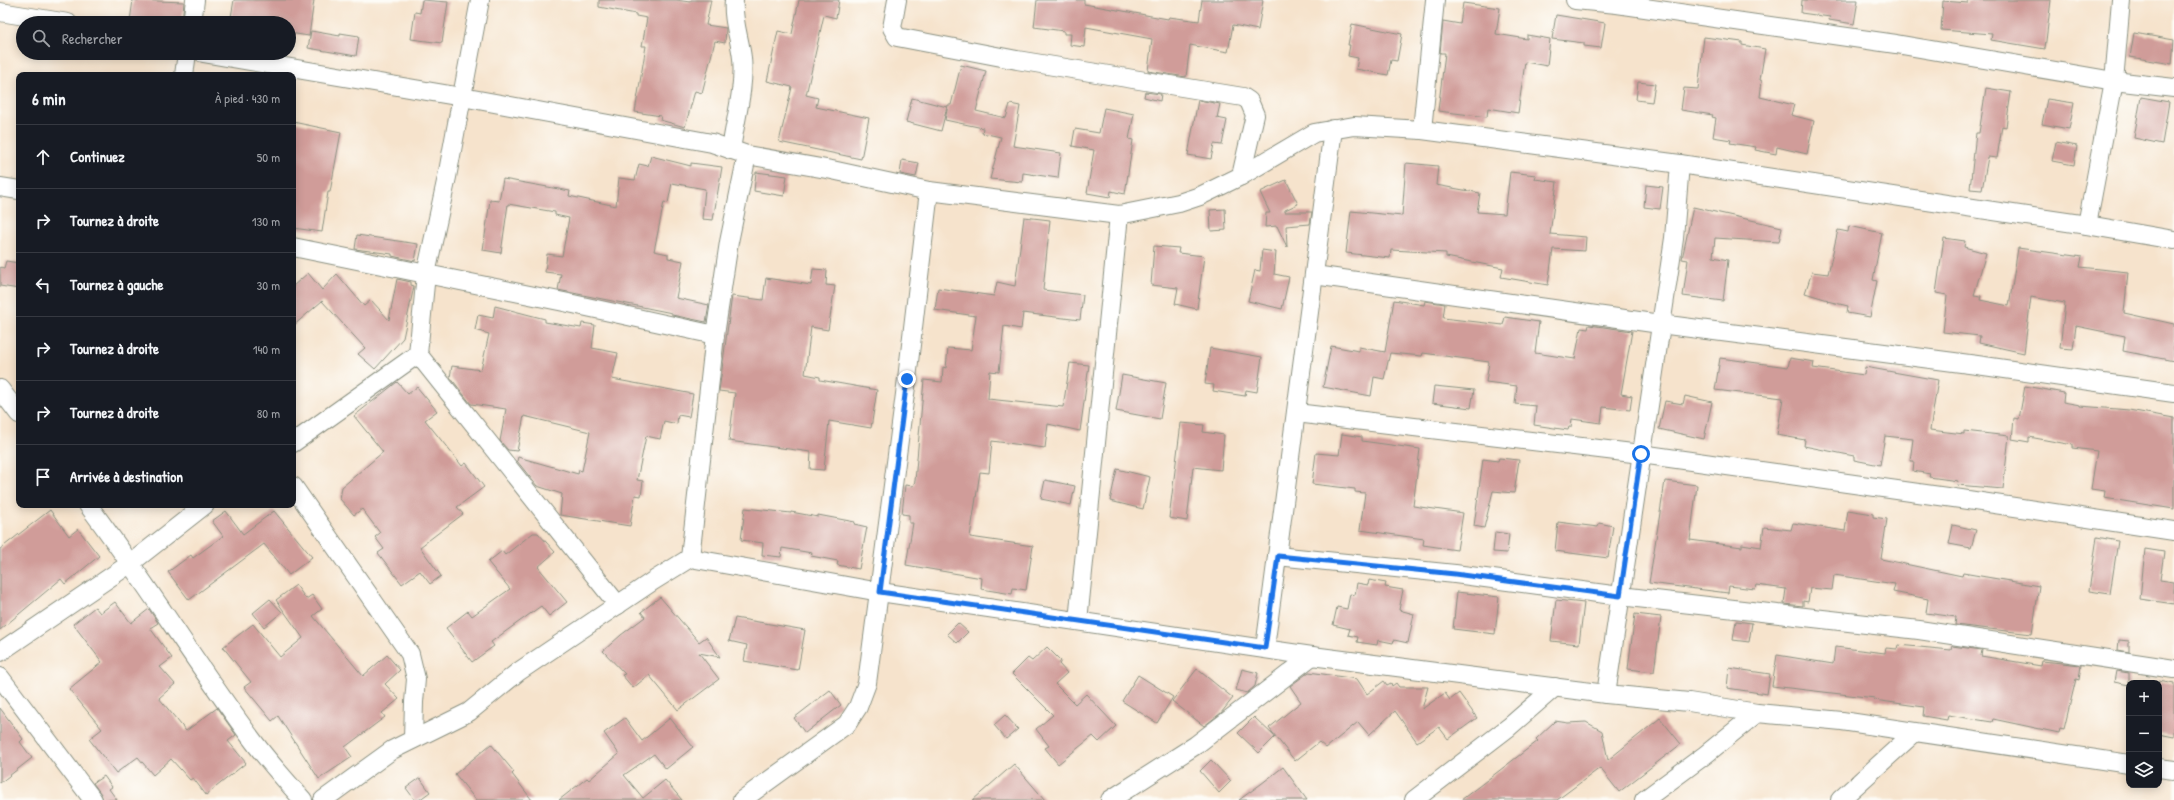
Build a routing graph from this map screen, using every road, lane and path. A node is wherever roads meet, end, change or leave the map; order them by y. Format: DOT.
graph roads {
  1 [pos="195,0"];
  2 [pos="480,0"];
  3 [pos="734,0"];
  4 [pos="897,0"];
  5 [pos="1435,0"];
  6 [pos="1575,0"];
  7 [pos="2121,0"];
  8 [pos="0,12"];
  9 [pos="25,16"];
  10 [pos="193,16"];
  11 [pos="186,60"];
  12 [pos="244,60"];
  13 [pos="184,72"];
  14 [pos="2114,81"];
  15 [pos="2174,88"];
  16 [pos="462,97"];
  17 [pos="1334,129"];
  18 [pos="1422,130"];
  19 [pos="739,152"];
  20 [pos="1680,164"];
  21 [pos="1241,176"];
  22 [pos="0,187"];
  23 [pos="16,190"];
  24 [pos="929,191"];
  25 [pos="1119,215"];
  26 [pos="2087,225"];
  27 [pos="2174,240"];
  28 [pos="296,247"];
  29 [pos="426,274"];
  30 [pos="1314,276"];
  31 [pos="1660,324"];
  32 [pos="715,335"];
  33 [pos="418,354"];
  34 [pos="0,389"];
  35 [pos="2174,393"];
  36 [pos="16,410"];
  37 [pos="1296,413"];
  38 [pos="296,441"];
  39 [pos="1641,454"];
  40 [pos="296,490"];
  41 [pos="90,508"];
  42 [pos="201,508"];
  43 [pos="2174,531"];
  44 [pos="1278,556"];
  45 [pos="690,558"];
  46 [pos="131,563"];
  47 [pos="880,592"];
  48 [pos="1620,596"];
  49 [pos="618,605"];
  50 [pos="1078,621"];
  51 [pos="1265,648"];
  52 [pos="0,652"];
  53 [pos="1312,656"];
  54 [pos="2174,669"];
  55 [pos="0,677"];
  56 [pos="1555,687"];
  57 [pos="1606,694"];
  58 [pos="1757,714"];
  59 [pos="1914,733"];
  60 [pos="413,739"];
  61 [pos="2126,764"];
  62 [pos="2162,768"];
  63 [pos="2174,770"];
  64 [pos="1420,798"];
  65 [pos="93,800"];
  66 [pos="303,800"];
  67 [pos="324,800"];
  68 [pos="742,800"];
  69 [pos="1110,800"];
  70 [pos="1644,800"];
  71 [pos="1840,800"];
  1 -- 10 [label="street"];
  2 -- 16 [label="street"];
  3 -- 19 [label="street"];
  4 -- 21 [label="street"];
  5 -- 18 [label="street"];
  6 -- 14 [label="street"];
  7 -- 14 [label="street"];
  8 -- 9 [label="street"];
  11 -- 13 [label="street"];
  12 -- 16 [label="street"];
  14 -- 15 [label="street"];
  14 -- 26 [label="street"];
  16 -- 19 [label="street"];
  16 -- 29 [label="street"];
  17 -- 18 [label="street"];
  17 -- 21 [label="street"];
  17 -- 30 [label="street"];
  18 -- 20 [label="street"];
  19 -- 24 [label="street"];
  19 -- 32 [label="street"];
  20 -- 26 [label="street"];
  20 -- 31 [label="street"];
  21 -- 25 [label="street"];
  22 -- 23 [label="street"];
  24 -- 25 [label="street"];
  24 -- 47 [label="street"];
  25 -- 50 [label="street"];
  26 -- 27 [label="street"];
  28 -- 29 [label="street"];
  29 -- 32 [label="street"];
  29 -- 33 [label="street"];
  30 -- 31 [label="street"];
  30 -- 37 [label="street"];
  31 -- 35 [label="street"];
  31 -- 39 [label="street"];
  32 -- 45 [label="street"];
  33 -- 38 [label="street"];
  33 -- 49 [label="street"];
  34 -- 36 [label="street"];
  37 -- 39 [label="street"];
  37 -- 44 [label="street"];
  39 -- 43 [label="street"];
  39 -- 48 [label="street"];
  40 -- 60 [label="street"];
  41 -- 46 [label="street"];
  42 -- 46 [label="street"];
  44 -- 48 [label="street"];
  44 -- 51 [label="street"];
  45 -- 47 [label="street"];
  45 -- 49 [label="street"];
  46 -- 52 [label="street"];
  46 -- 66 [label="street"];
  47 -- 50 [label="street"];
  47 -- 68 [label="street"];
  48 -- 54 [label="street"];
  48 -- 57 [label="street"];
  49 -- 60 [label="street"];
  50 -- 51 [label="street"];
  51 -- 53 [label="street"];
  53 -- 56 [label="street"];
  53 -- 69 [label="street"];
  55 -- 65 [label="street"];
  56 -- 57 [label="street"];
  56 -- 64 [label="street"];
  57 -- 58 [label="street"];
  58 -- 59 [label="street"];
  58 -- 70 [label="street"];
  59 -- 61 [label="street"];
  59 -- 71 [label="street"];
  60 -- 67 [label="street"];
  62 -- 63 [label="street"];
}
